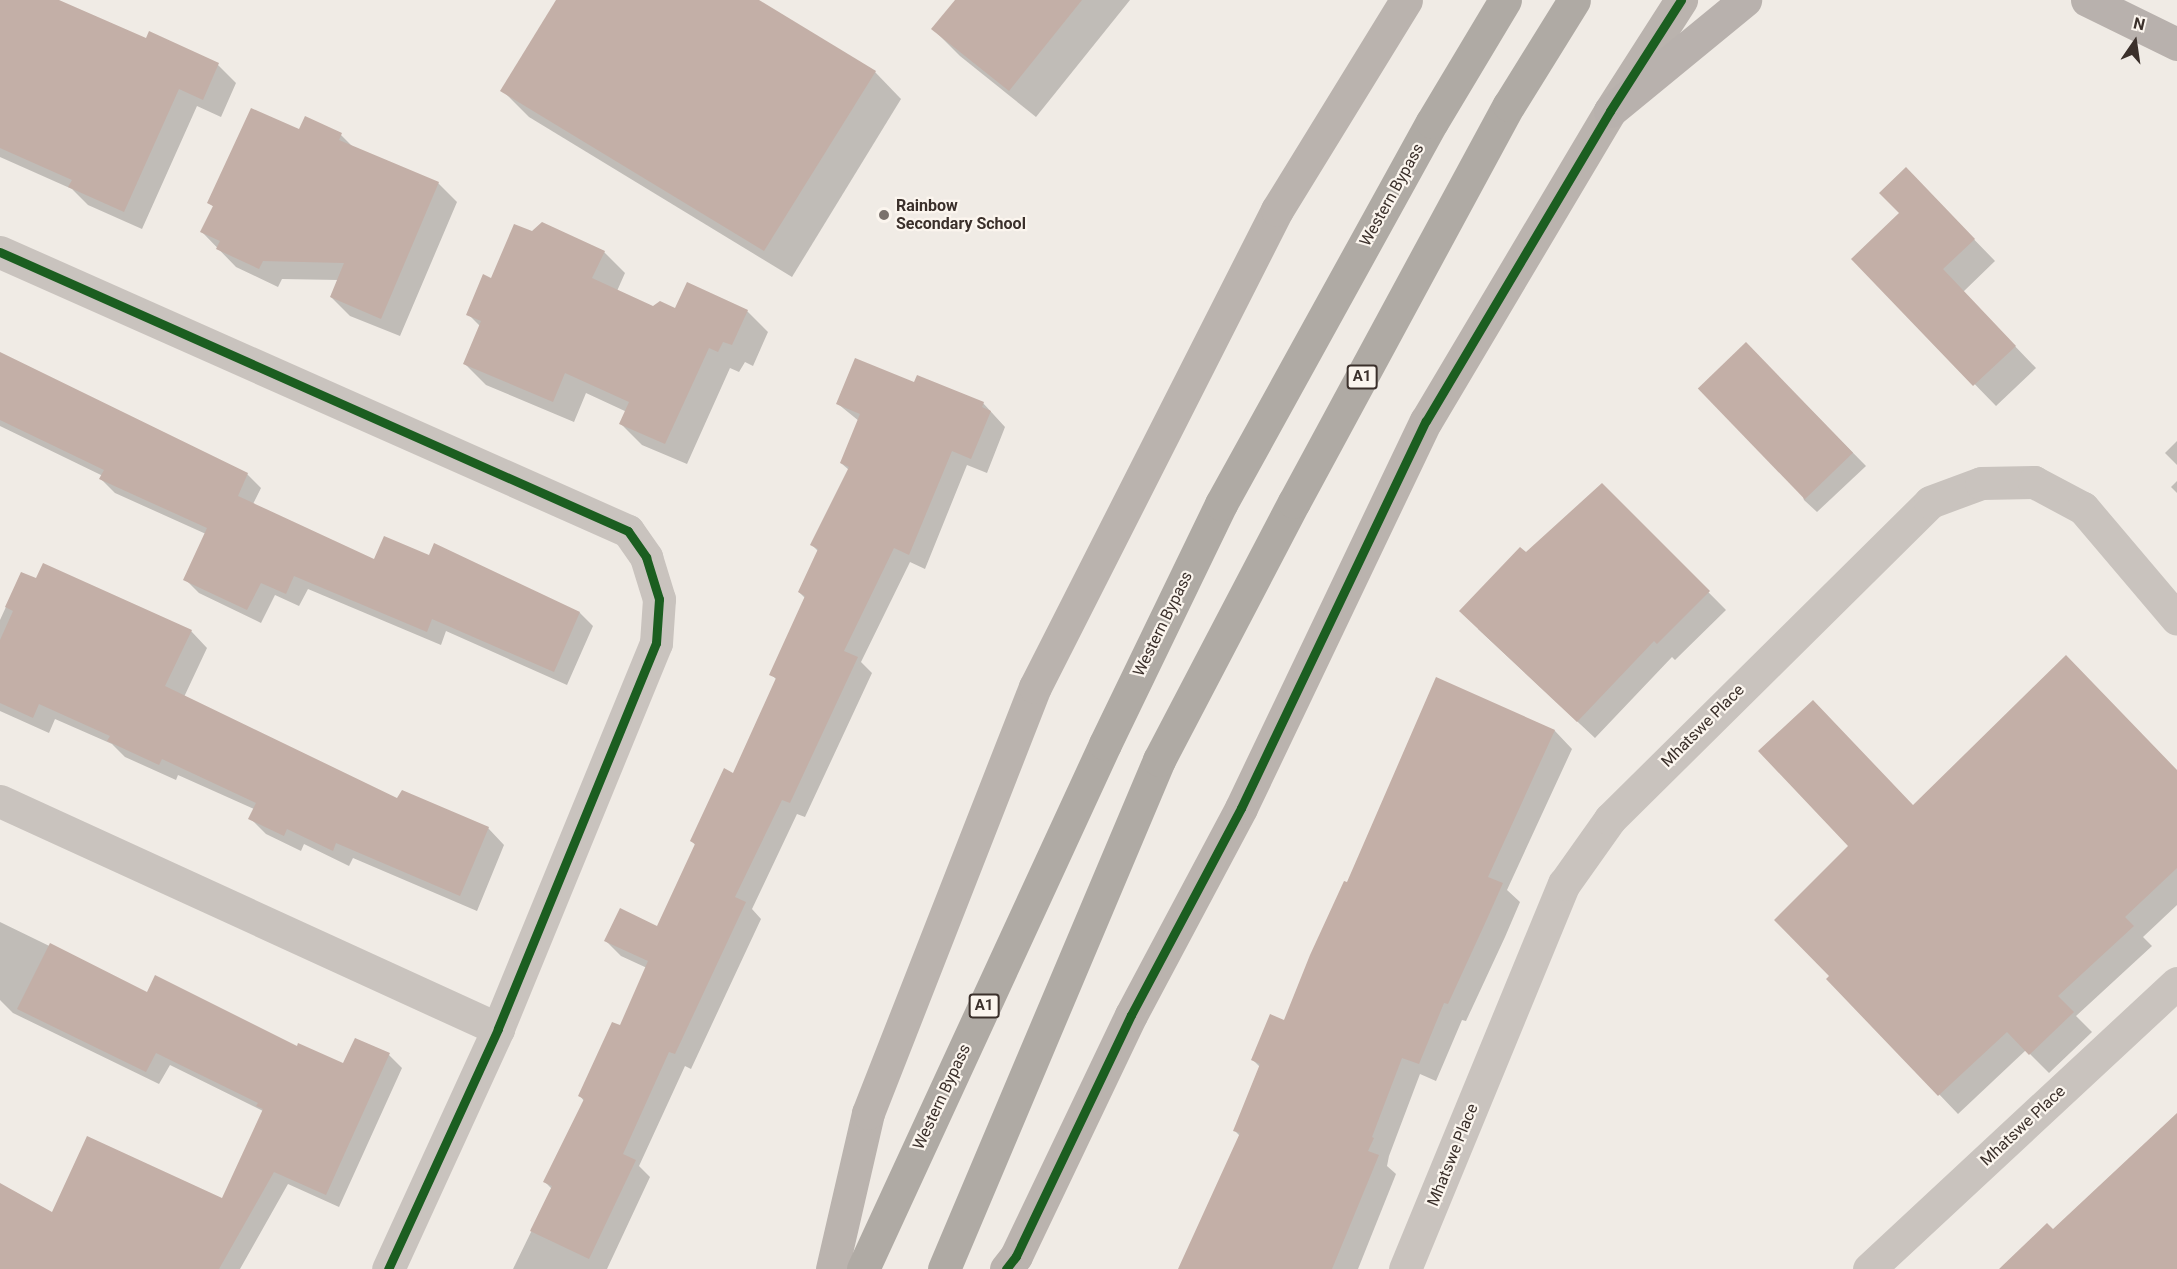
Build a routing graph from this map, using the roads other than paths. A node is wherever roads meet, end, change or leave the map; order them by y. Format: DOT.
graph roads {
  1 [pos="1406,0"];
  2 [pos="1505,0"];
  3 [pos="1574,0"];
  4 [pos="1681,0"];
  5 [pos="1745,0"];
  6 [pos="2087,0"];
  7 [pos="2177,44"];
  8 [pos="1610,111"];
  9 [pos="0,252"];
  10 [pos="2177,619"];
  11 [pos="0,801"];
  12 [pos="2177,983"];
  13 [pos="498,1029"];
  14 [pos="388,1269"];
  15 [pos="832,1269"];
  16 [pos="863,1269"];
  17 [pos="944,1269"];
  18 [pos="1006,1269"];
  19 [pos="1406,1269"];
  20 [pos="1869,1269"];
  1 -- 15 [label="street"];
  2 -- 16 [label="highway, Western Bypass / A1"];
  3 -- 17 [label="highway, A1"];
  4 -- 8 [label="street"];
  5 -- 8 [label="main road"];
  6 -- 7 [label="main road"];
  8 -- 18 [label="street"];
  9 -- 13 [label="street"];
  10 -- 19 [label="street, Mhatswe Place"];
  11 -- 13 [label="street"];
  12 -- 20 [label="street, Mhatswe Place"];
  13 -- 14 [label="street"];
}
